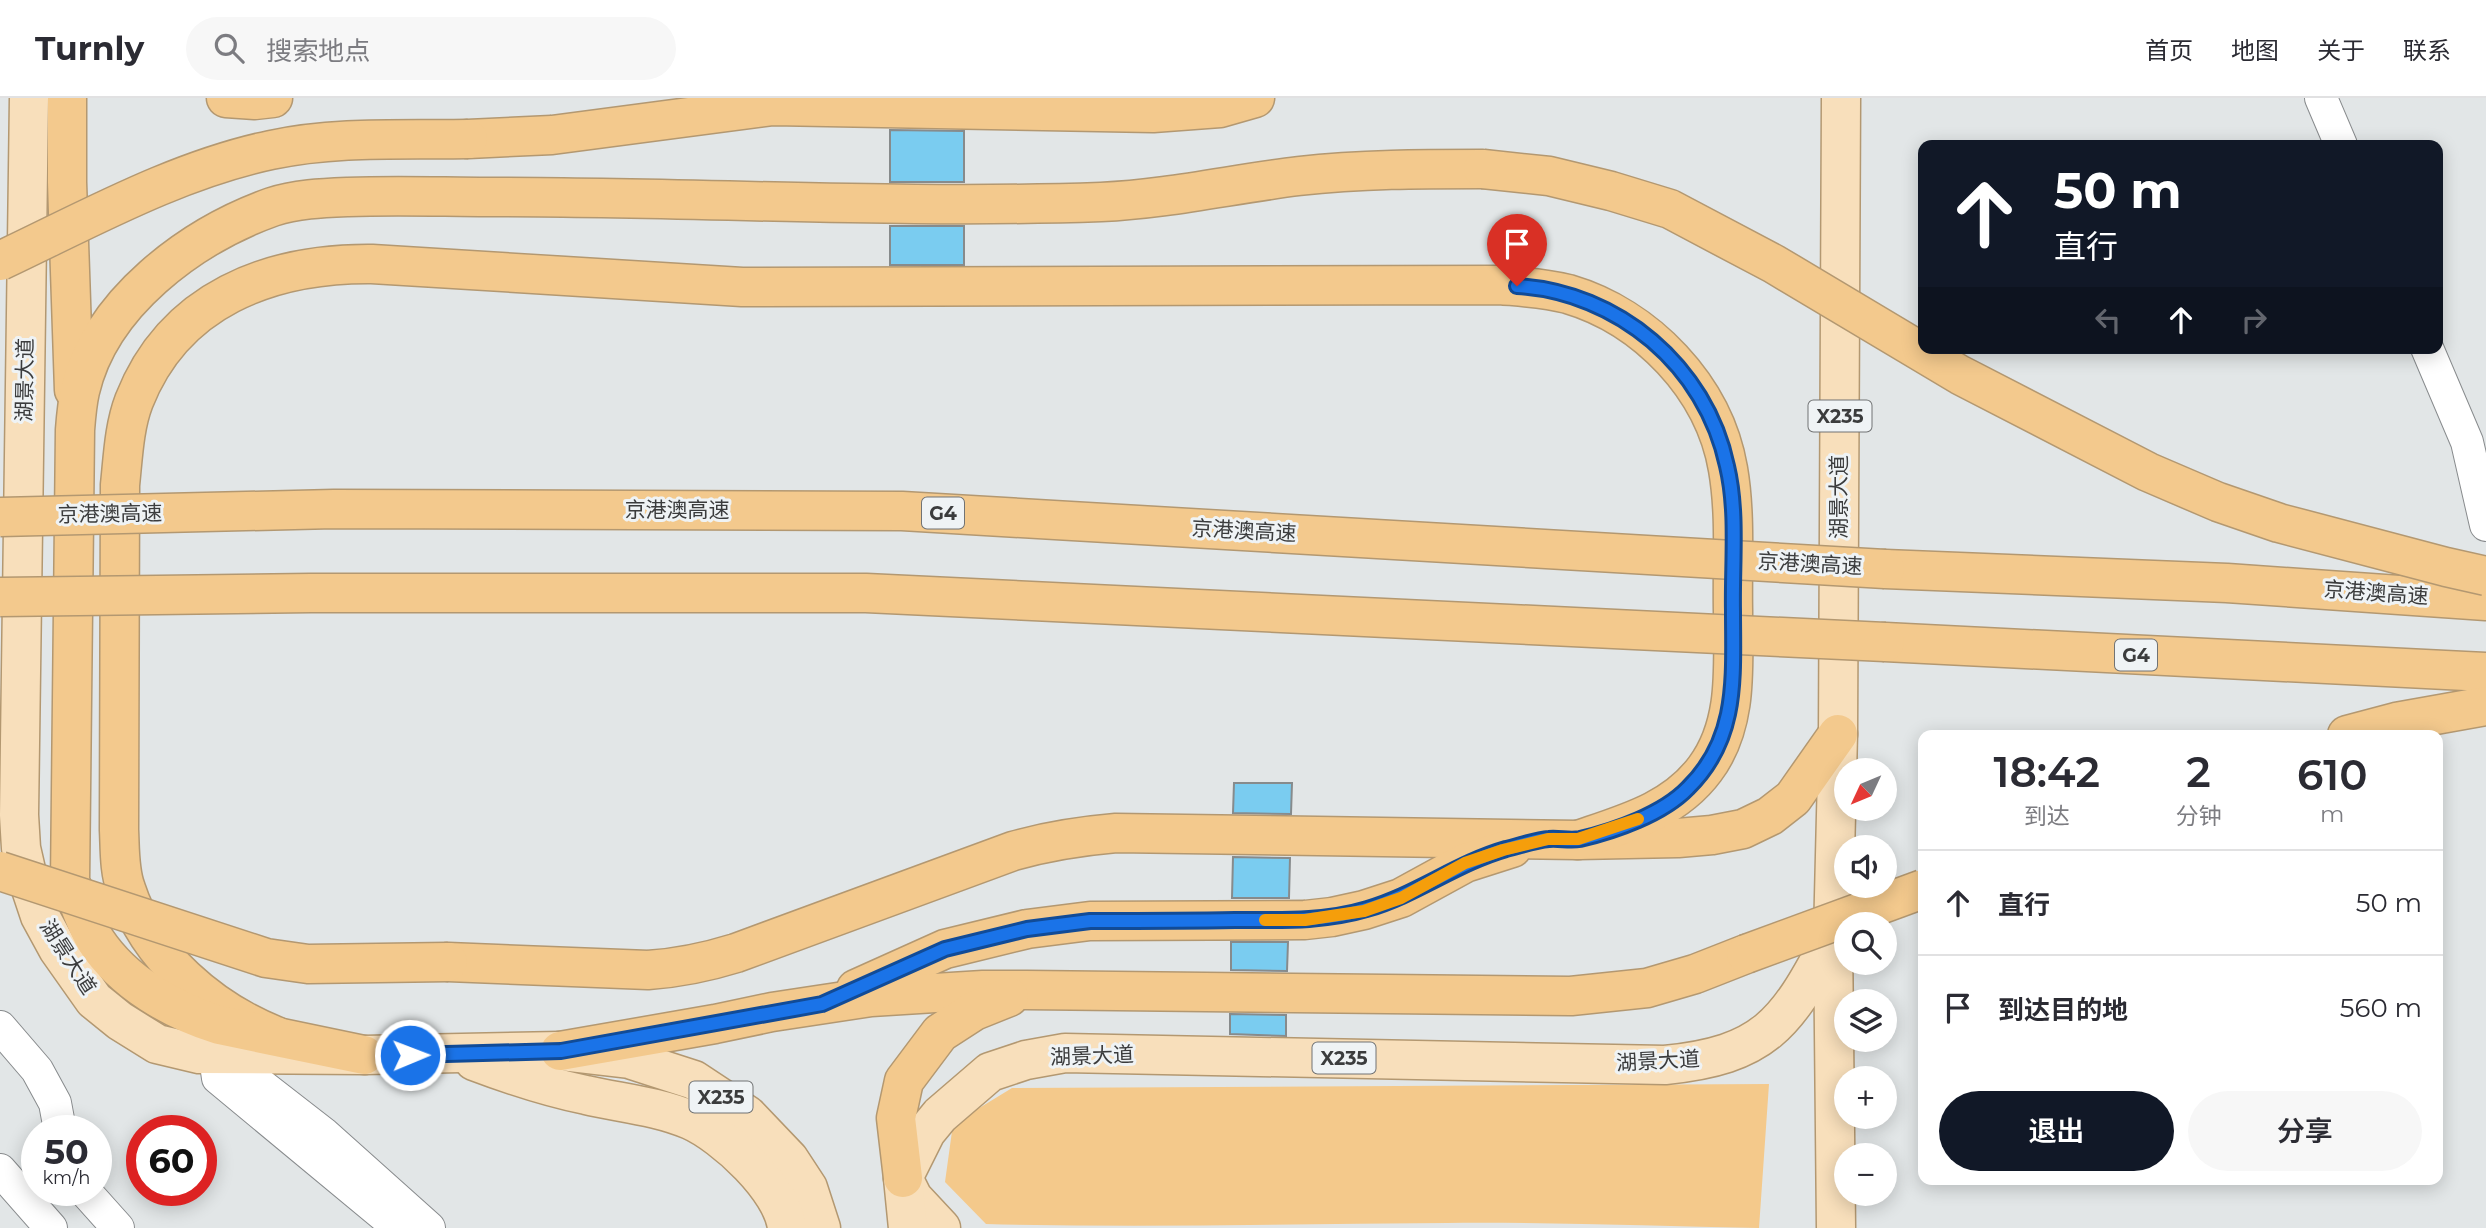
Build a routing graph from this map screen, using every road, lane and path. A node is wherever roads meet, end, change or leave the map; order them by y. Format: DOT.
graph roads {
  1 [pos="29,98"];
  2 [pos="67,98"];
  3 [pos="226,98"];
  4 [pos="273,98"];
  5 [pos="1189,98"];
  6 [pos="1255,98"];
  7 [pos="1841,98"];
  8 [pos="2321,98"];
  9 [pos="1153,113"];
  10 [pos="2339,140"];
  11 [pos="0,261"];
  12 [pos="1918,350"];
  13 [pos="1925,354"];
  14 [pos="2430,354"];
  15 [pos="75,430"];
  16 [pos="0,517"];
  17 [pos="2486,525"];
  18 [pos="2486,576"];
  19 [pos="0,597"];
  20 [pos="2486,601"];
  21 [pos="2486,672"];
  22 [pos="2486,706"];
  23 [pos="2366,730"];
  24 [pos="1838,734"];
  25 [pos="1563,839"];
  26 [pos="0,871"];
  27 [pos="1918,891"];
  28 [pos="1833,936"];
  29 [pos="1027,990"];
  30 [pos="822,1004"];
  31 [pos="0,1027"];
  32 [pos="276,1036"];
  33 [pos="561,1051"];
  34 [pos="221,1054"];
  35 [pos="456,1054"];
  36 [pos="364,1055"];
  37 [pos="57,1115"];
  38 [pos="0,1170"];
  39 [pos="903,1178"];
  40 [pos="98,1206"];
  41 [pos="51,1228"];
  42 [pos="118,1228"];
  43 [pos="398,1228"];
  44 [pos="429,1228"];
  45 [pos="787,1228"];
  46 [pos="821,1228"];
  47 [pos="908,1228"];
  48 [pos="941,1228"];
  49 [pos="1836,1228"];
  1 -- 34 [label="main road, 湖景大道 / X235"];
  2 -- 15 [label="highway"];
  3 -- 4 [label="highway"];
  5 -- 9 [label="highway"];
  6 -- 9 [label="highway"];
  7 -- 24 [label="main road, 湖景大道 / X235"];
  8 -- 10 [label="street"];
  9 -- 11 [label="highway, bridge"];
  12 -- 15 [label="highway, bridge"];
  13 -- 18 [label="highway, bridge"];
  14 -- 17 [label="street"];
  15 -- 32 [label="highway"];
  16 -- 20 [label="highway, 京港澳高速 / G4, bridge"];
  19 -- 21 [label="highway, G4, bridge"];
  22 -- 23 [label="highway"];
  24 -- 25 [label="highway"];
  24 -- 28 [label="main road, 湖景大道 / X235"];
  25 -- 26 [label="highway, bridge"];
  25 -- 30 [label="highway"];
  25 -- 32 [label="highway"];
  27 -- 29 [label="highway, bridge"];
  28 -- 39 [label="main road, 湖景大道 / X235"];
  28 -- 49 [label="main road"];
  29 -- 30 [label="highway"];
  29 -- 39 [label="highway"];
  30 -- 33 [label="highway"];
  31 -- 37 [label="street"];
  32 -- 36 [label="highway"];
  33 -- 35 [label="main road, 湖景大道 / X235"];
  33 -- 46 [label="main road, 湖景大道 / X235"];
  34 -- 36 [label="main road, 湖景大道 / X235"];
  34 -- 43 [label="street"];
  34 -- 44 [label="street"];
  35 -- 36 [label="main road, 湖景大道 / X235"];
  35 -- 45 [label="main road"];
  38 -- 41 [label="street"];
  39 -- 47 [label="main road"];
  39 -- 48 [label="main road"];
  40 -- 42 [label="street"];
}
